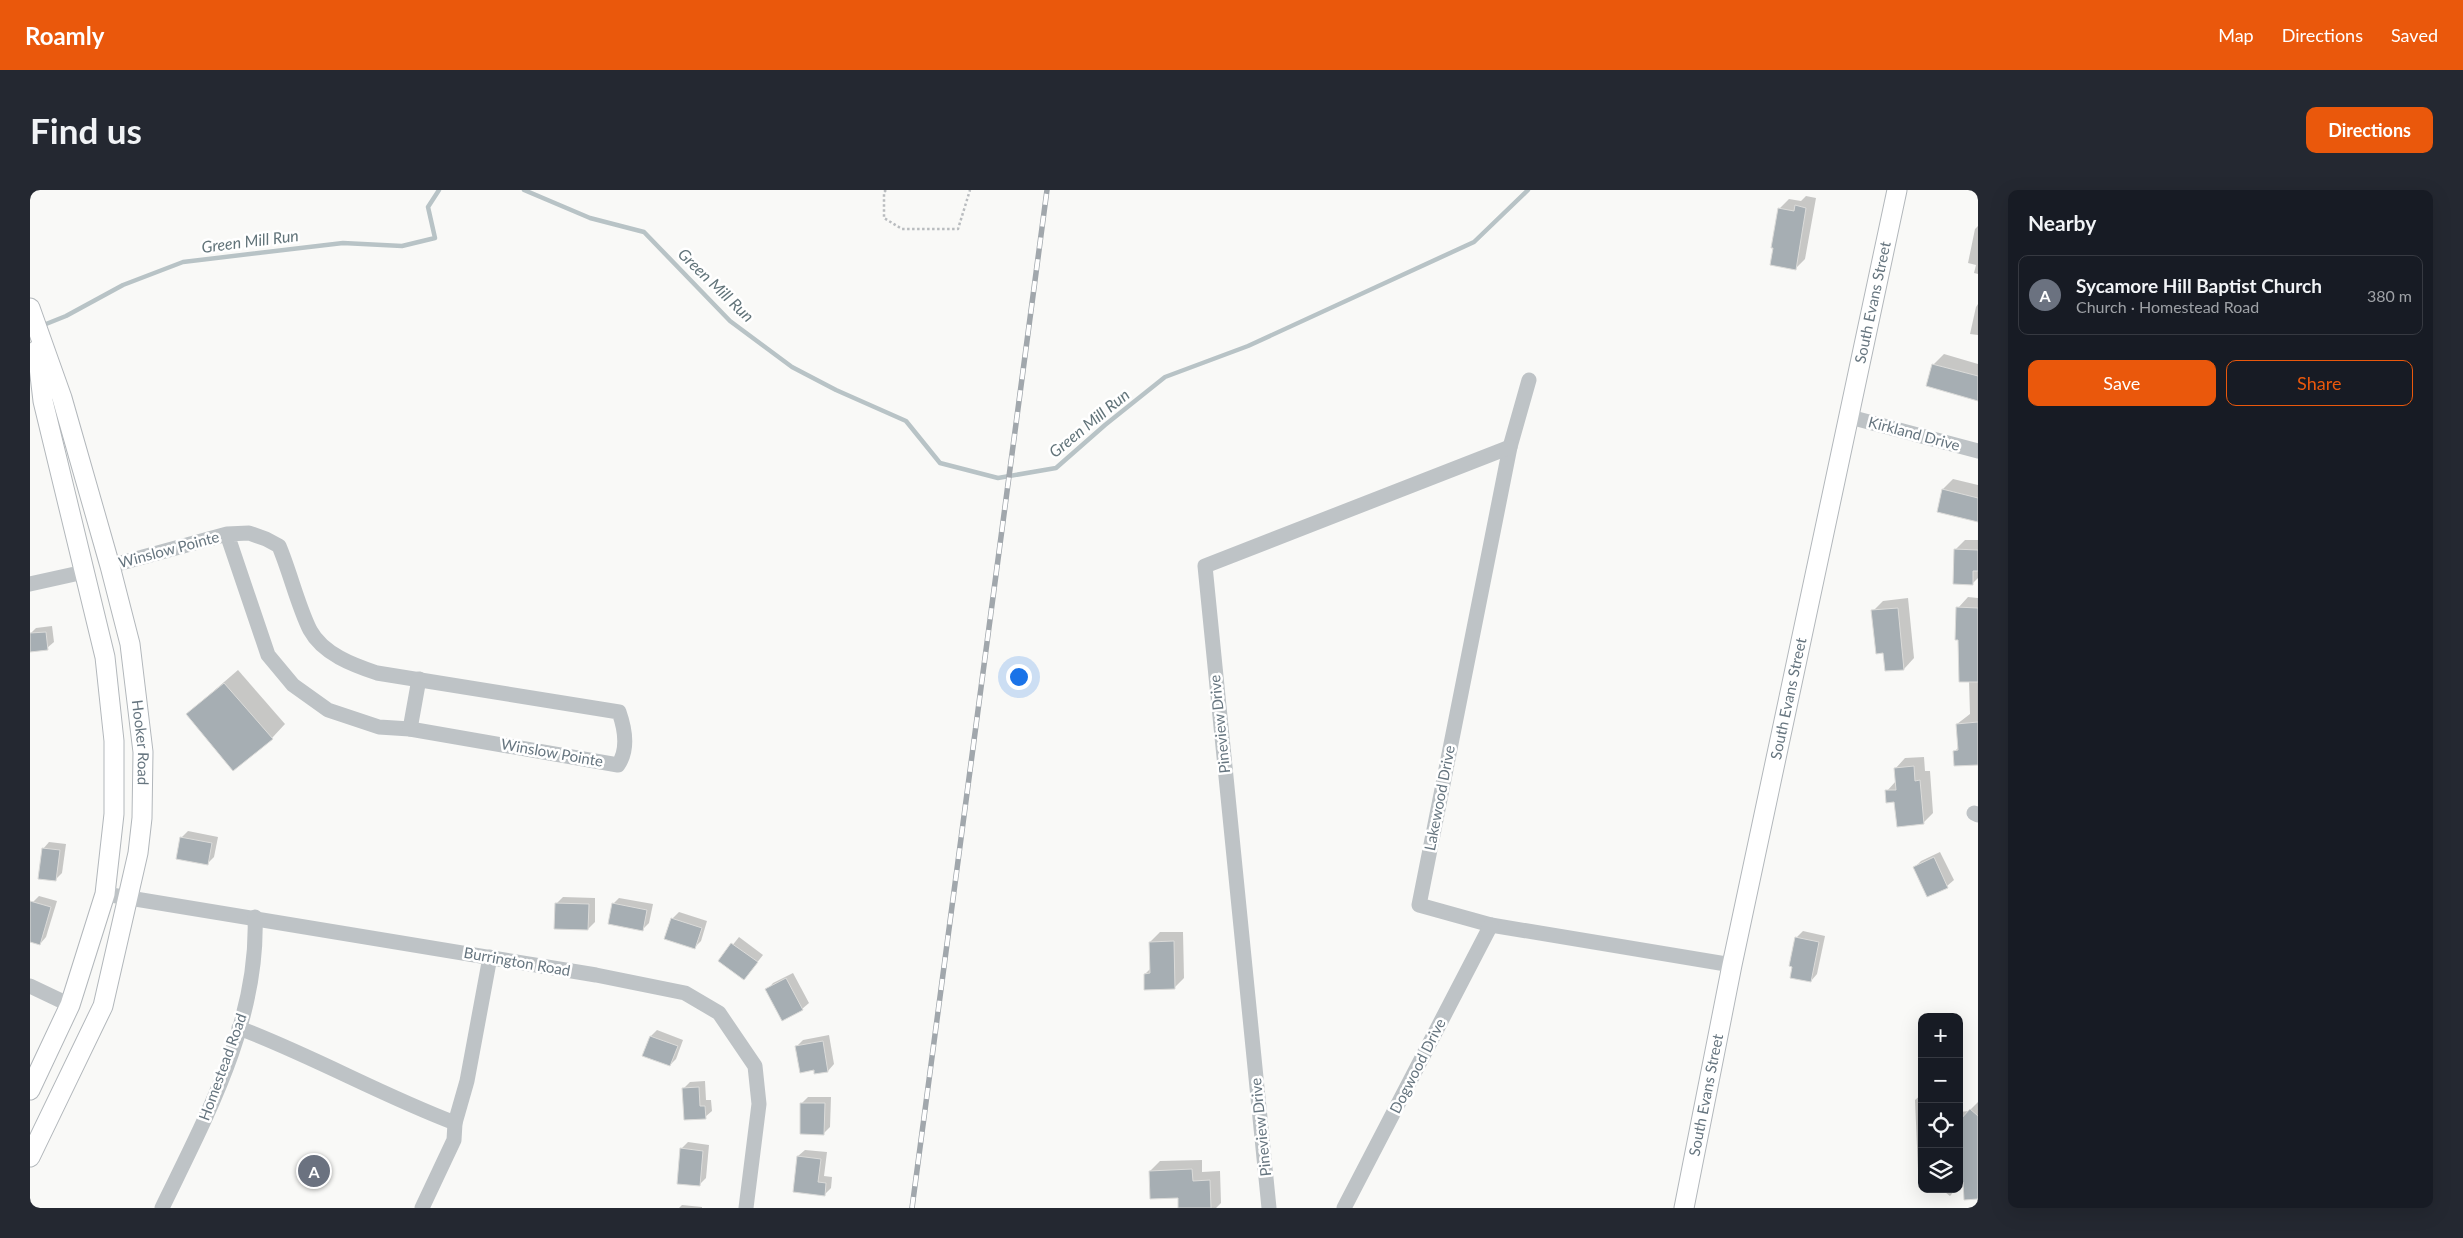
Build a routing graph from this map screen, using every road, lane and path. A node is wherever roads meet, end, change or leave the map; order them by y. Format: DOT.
graph roads {
  1 [pos="886,190"];
  2 [pos="970,190"];
  3 [pos="1897,190"];
  4 [pos="32,314"];
  5 [pos="44,366"];
  6 [pos="1529,380"];
  7 [pos="1850,417"];
  8 [pos="1510,447"];
  9 [pos="1978,452"];
  10 [pos="227,534"];
  11 [pos="110,566"];
  12 [pos="84,572"];
  13 [pos="30,584"];
  14 [pos="419,680"];
  15 [pos="410,729"];
  16 [pos="105,894"];
  17 [pos="128,900"];
  18 [pos="255,917"];
  19 [pos="1491,925"];
  20 [pos="490,958"];
  21 [pos="1732,965"];
  22 [pos="30,986"];
  23 [pos="70,1005"];
  24 [pos="239,1028"];
  25 [pos="30,1090"];
  26 [pos="455,1123"];
  27 [pos="30,1157"];
  28 [pos="162,1208"];
  29 [pos="422,1208"];
  30 [pos="746,1208"];
  31 [pos="1269,1208"];
  32 [pos="1344,1208"];
  33 [pos="1684,1208"];
  1 -- 2 [label="path"];
  3 -- 7 [label="main road, South Evans Street"];
  4 -- 5 [label="main road, Hooker Road"];
  5 -- 11 [label="main road, Hooker Road"];
  5 -- 12 [label="main road, Hooker Road"];
  6 -- 8 [label="street, Lakewood Drive"];
  7 -- 9 [label="street, Kirkland Drive"];
  7 -- 21 [label="main road, South Evans Street"];
  8 -- 19 [label="street, Lakewood Drive"];
  8 -- 31 [label="street, Pineview Drive"];
  10 -- 11 [label="street, Winslow Pointe"];
  10 -- 14 [label="street, Winslow Pointe"];
  10 -- 15 [label="street, Winslow Pointe"];
  11 -- 17 [label="main road, Hooker Road"];
  12 -- 13 [label="street"];
  12 -- 16 [label="main road, Hooker Road"];
  14 -- 15 [label="street"];
  14 -- 15 [label="street, Winslow Pointe"];
  16 -- 17 [label="street, Burrington Road"];
  16 -- 23 [label="main road, Hooker Road"];
  17 -- 18 [label="street, Burrington Road"];
  17 -- 27 [label="main road, Hooker Road"];
  18 -- 20 [label="street, Burrington Road"];
  18 -- 24 [label="street, Homestead Road"];
  19 -- 21 [label="street, Lakewood Drive"];
  19 -- 32 [label="street, Dogwood Drive"];
  20 -- 26 [label="street"];
  20 -- 30 [label="street, Burrington Road"];
  21 -- 33 [label="main road, South Evans Street"];
  22 -- 23 [label="street"];
  23 -- 25 [label="main road, Hooker Road"];
  24 -- 26 [label="street"];
  24 -- 28 [label="street, Homestead Road"];
  26 -- 29 [label="street"];
}
